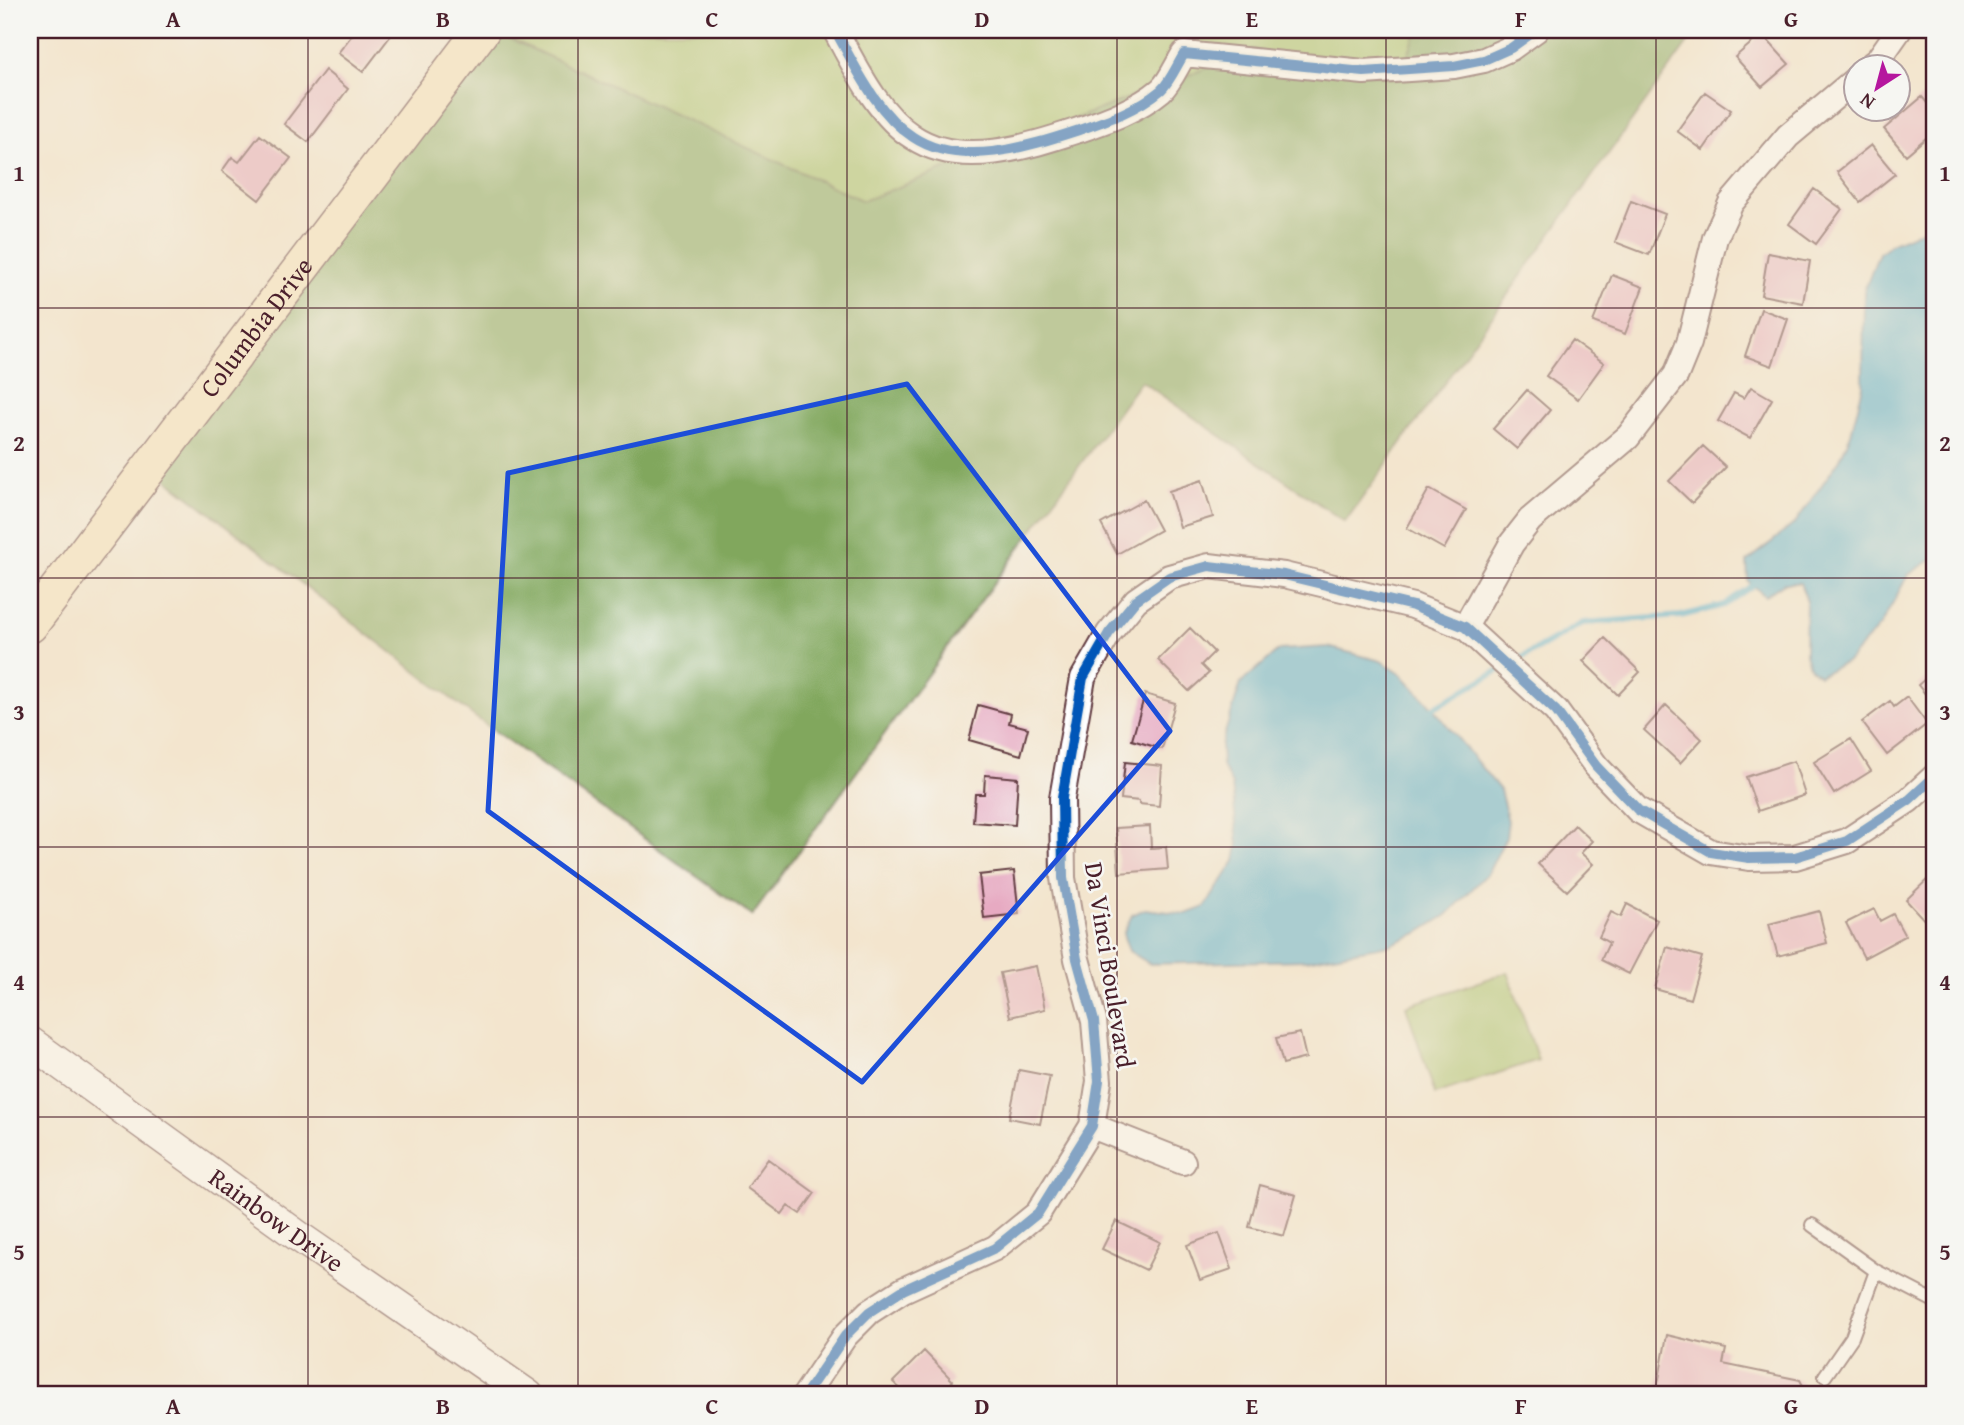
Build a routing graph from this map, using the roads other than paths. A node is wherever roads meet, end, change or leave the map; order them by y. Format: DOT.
graph roads {
  1 [pos="482,30"];
  2 [pos="835,30"];
  3 [pos="1535,30"];
  4 [pos="1899,30"];
  5 [pos="1884,52"];
  6 [pos="1842,91"];
  7 [pos="30,625"];
  8 [pos="1465,627"];
  9 [pos="1934,777"];
  10 [pos="30,1042"];
  11 [pos="1092,1126"];
  12 [pos="1183,1162"];
  13 [pos="1812,1225"];
  14 [pos="1876,1271"];
  15 [pos="1934,1301"];
  16 [pos="1825,1376"];
  17 [pos="528,1395"];
  18 [pos="805,1395"];
  1 -- 7 [label="main road, Columbia Drive"];
  2 -- 3 [label="street"];
  4 -- 5 [label="street"];
  6 -- 8 [label="street"];
  8 -- 9 [label="street, Da Vinci Boulevard"];
  8 -- 11 [label="street, Da Vinci Boulevard"];
  10 -- 17 [label="street, Rainbow Drive"];
  11 -- 12 [label="street"];
  11 -- 18 [label="street, Da Vinci Boulevard"];
  13 -- 14 [label="lane"];
  14 -- 15 [label="lane"];
  14 -- 16 [label="lane"];
}
